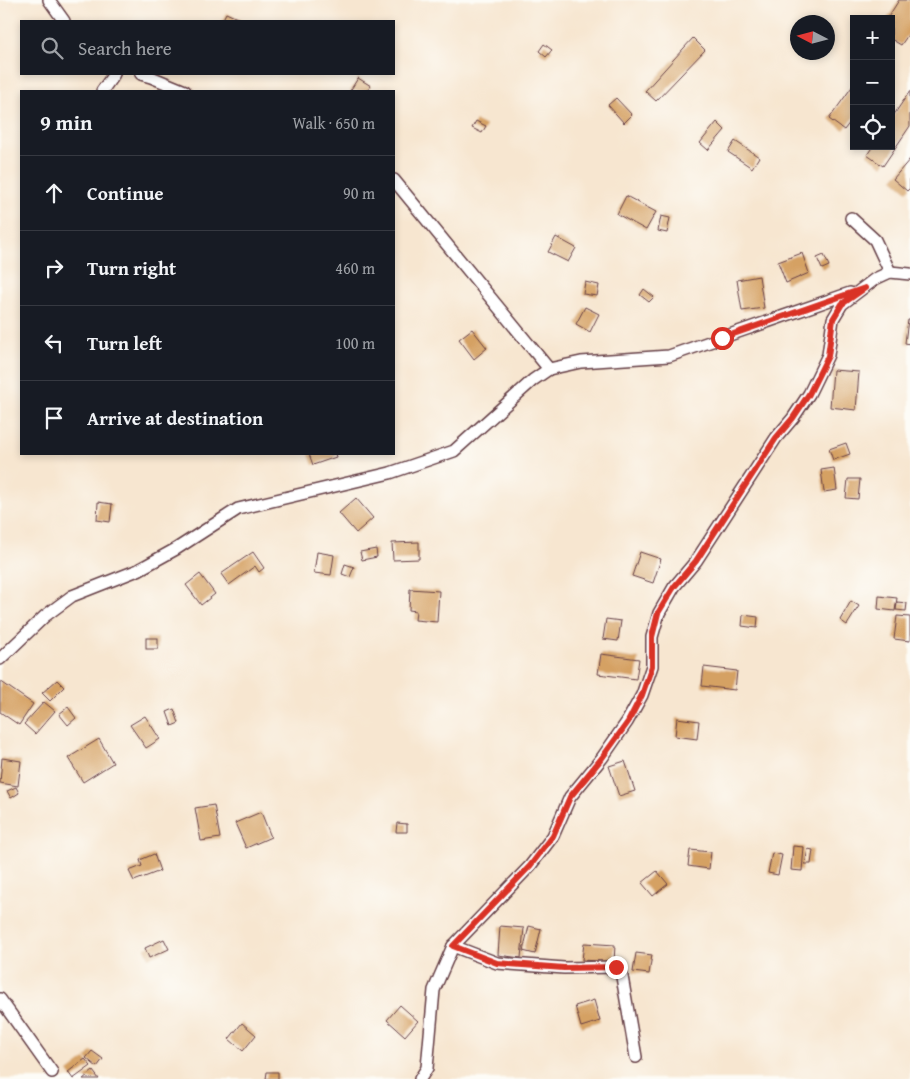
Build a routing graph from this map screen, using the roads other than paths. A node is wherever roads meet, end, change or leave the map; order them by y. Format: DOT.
graph roads {
  1 [pos="49,0"];
  2 [pos="63,20"];
  3 [pos="113,75"];
  4 [pos="144,75"];
  5 [pos="103,90"];
  6 [pos="183,90"];
  7 [pos="395,181"];
  8 [pos="851,218"];
  9 [pos="890,272"];
  10 [pos="910,274"];
  11 [pos="865,288"];
  12 [pos="549,369"];
  13 [pos="0,659"];
  14 [pos="453,946"];
  15 [pos="0,999"];
  16 [pos="636,1057"];
  17 [pos="52,1072"];
  18 [pos="420,1079"];
  1 -- 2 [label="street"];
  3 -- 5 [label="street"];
  4 -- 6 [label="street"];
  7 -- 12 [label="street"];
  8 -- 9 [label="street"];
  9 -- 10 [label="street"];
  9 -- 11 [label="street"];
  11 -- 12 [label="street"];
  11 -- 14 [label="street"];
  12 -- 13 [label="street"];
  14 -- 16 [label="street"];
  14 -- 18 [label="street"];
  15 -- 17 [label="street"];
}
